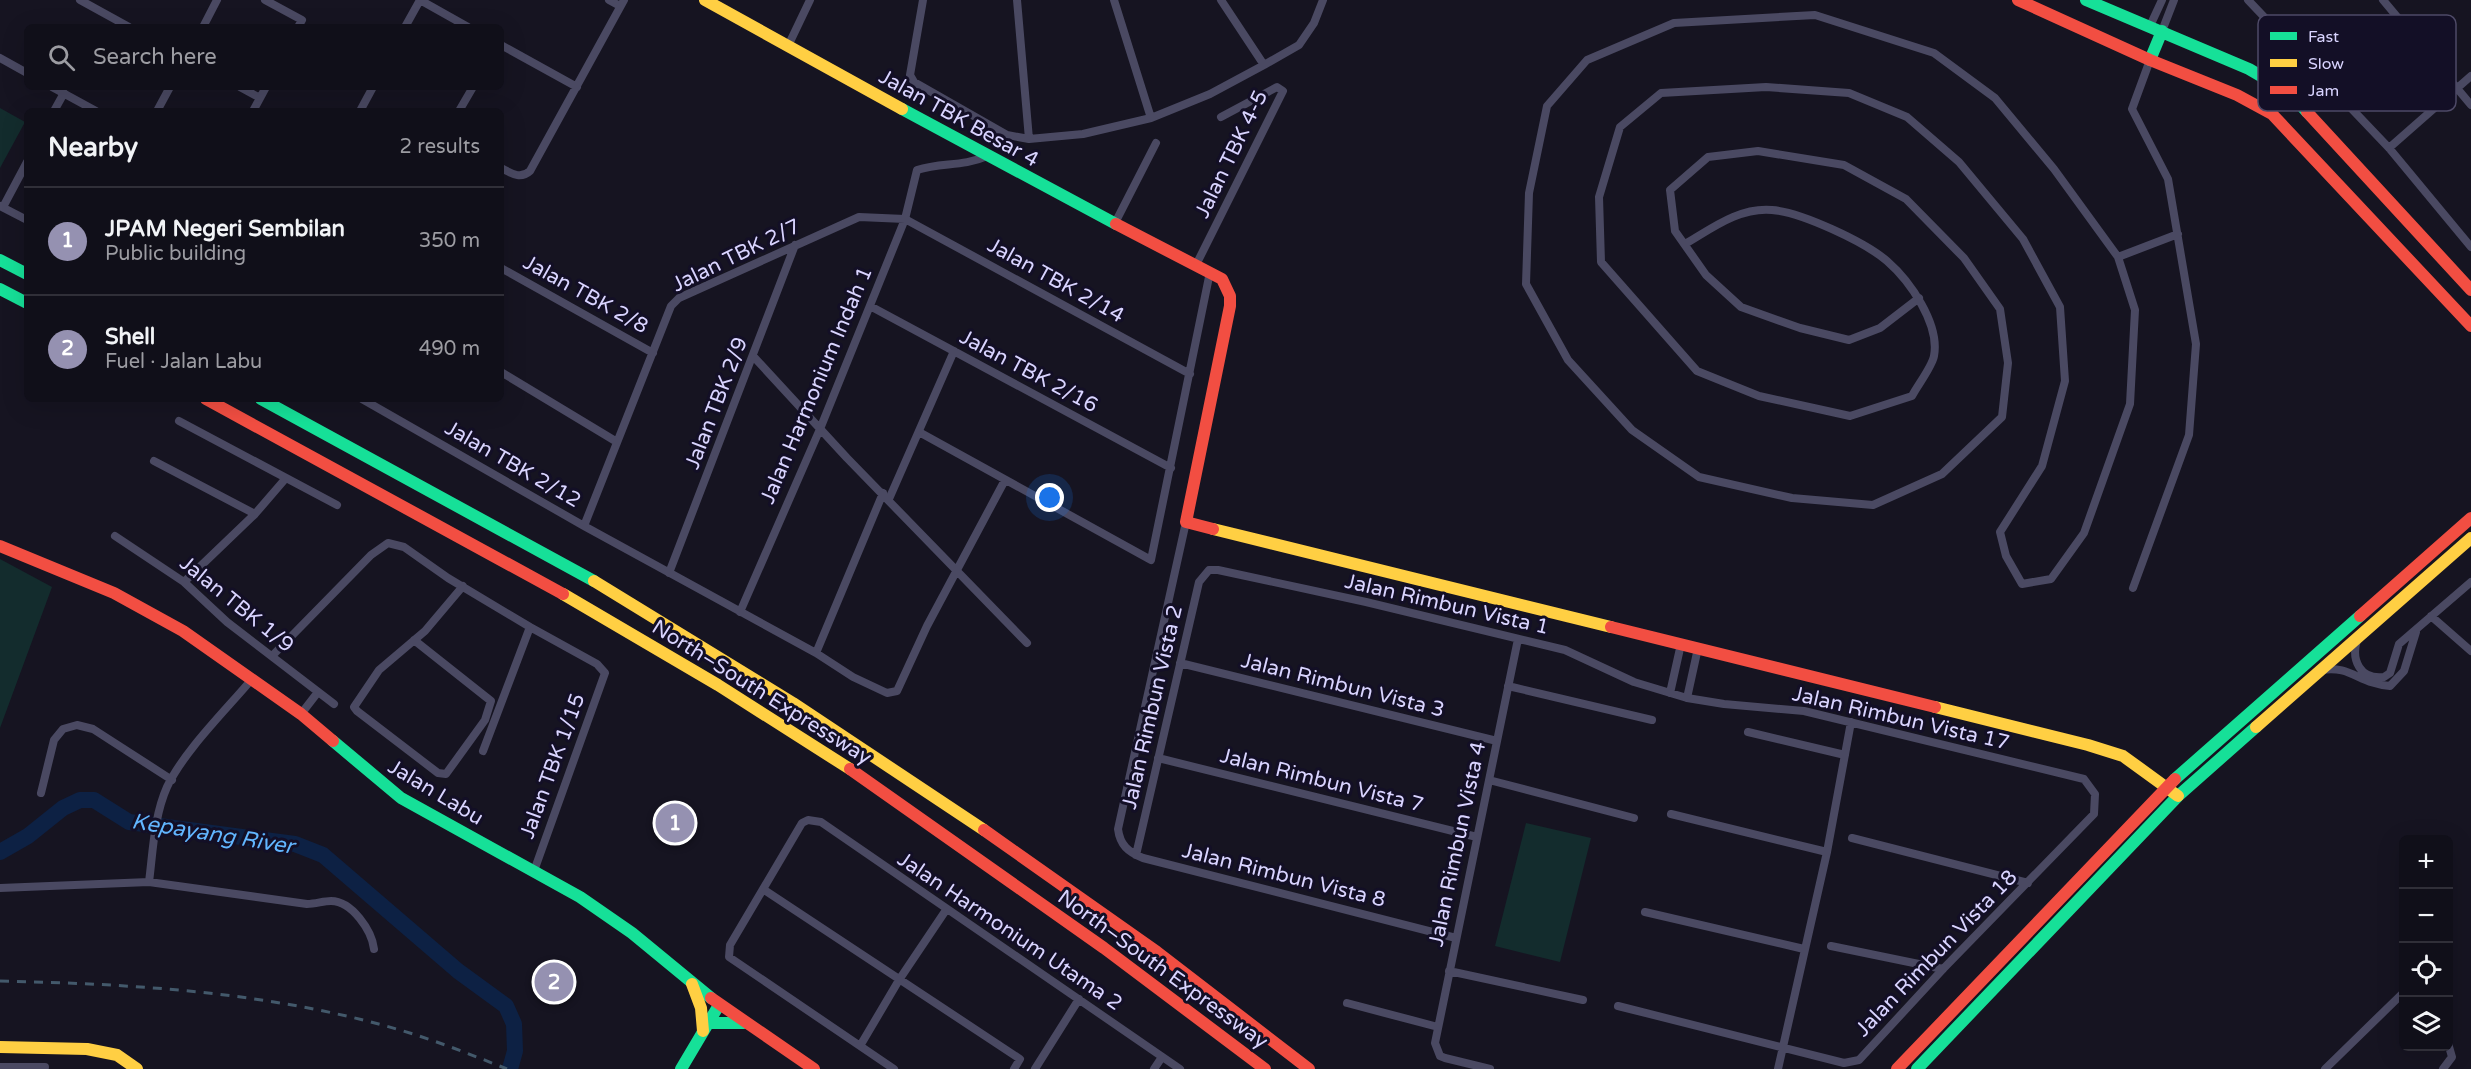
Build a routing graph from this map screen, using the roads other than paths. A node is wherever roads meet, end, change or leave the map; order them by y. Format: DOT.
graph roads {
  1 [pos="80,0"];
  2 [pos="217,0"];
  3 [pos="265,0"];
  4 [pos="420,0"];
  5 [pos="609,0"];
  6 [pos="705,0"];
  7 [pos="810,0"];
  8 [pos="923,0"];
  9 [pos="1017,0"];
  10 [pos="1114,0"];
  11 [pos="1221,0"];
  12 [pos="1323,0"];
  13 [pos="2018,0"];
  14 [pos="2086,0"];
  15 [pos="2162,0"];
  16 [pos="2174,0"];
  17 [pos="2248,0"];
  18 [pos="2383,0"];
  19 [pos="622,3"];
  20 [pos="2262,15"];
  21 [pos="2396,15"];
  22 [pos="124,24"];
  23 [pos="205,24"];
  24 [pos="300,24"];
  25 [pos="407,24"];
  26 [pos="463,24"];
  27 [pos="2156,28"];
  28 [pos="788,46"];
  29 [pos="504,47"];
  30 [pos="0,58"];
  31 [pos="2150,60"];
  32 [pos="1264,65"];
  33 [pos="24,71"];
  34 [pos="2258,74"];
  35 [pos="2471,76"];
  36 [pos="577,87"];
  37 [pos="2457,88"];
  38 [pos="58,90"];
  39 [pos="168,90"];
  40 [pos="245,90"];
  41 [pos="264,90"];
  42 [pos="371,90"];
  43 [pos="470,90"];
  44 [pos="64,93"];
  45 [pos="260,98"];
  46 [pos="2471,105"];
  47 [pos="2258,106"];
  48 [pos="56,108"];
  49 [pos="91,108"];
  50 [pos="159,108"];
  51 [pos="255,108"];
  52 [pos="362,108"];
  53 [pos="461,108"];
  54 [pos="2266,111"];
  55 [pos="2307,111"];
  56 [pos="2354,111"];
  57 [pos="2431,111"];
  58 [pos="1221,117"];
  59 [pos="1151,118"];
  60 [pos="1029,139"];
  61 [pos="1156,142"];
  62 [pos="2389,148"];
  63 [pos="987,156"];
  64 [pos="24,167"];
  65 [pos="504,169"];
  66 [pos="1,206"];
  67 [pos="24,218"];
  68 [pos="905,219"];
  69 [pos="1115,223"];
  70 [pos="2178,234"];
  71 [pos="1685,244"];
  72 [pos="795,245"];
  73 [pos="2471,247"];
  74 [pos="2118,257"];
  75 [pos="0,260"];
  76 [pos="1196,266"];
  77 [pos="504,270"];
  78 [pos="24,272"];
  79 [pos="1210,272"];
  80 [pos="0,289"];
  81 [pos="2471,290"];
  82 [pos="1919,298"];
  83 [pos="24,301"];
  84 [pos="870,306"];
  85 [pos="2471,326"];
  86 [pos="954,351"];
  87 [pos="653,352"];
  88 [pos="753,356"];
  89 [pos="504,374"];
  90 [pos="1190,374"];
  91 [pos="212,402"];
  92 [pos="267,402"];
  93 [pos="367,402"];
  94 [pos="179,421"];
  95 [pos="820,429"];
  96 [pos="918,432"];
  97 [pos="617,442"];
  98 [pos="154,460"];
  99 [pos="1171,468"];
  100 [pos="286,478"];
  101 [pos="1005,480"];
  102 [pos="886,496"];
  103 [pos="337,505"];
  104 [pos="255,514"];
  105 [pos="2471,518"];
  106 [pos="1186,522"];
  107 [pos="584,526"];
  108 [pos="115,536"];
  109 [pos="2471,538"];
  110 [pos="0,546"];
  111 [pos="957,570"];
  112 [pos="1209,570"];
  113 [pos="669,573"];
  114 [pos="184,582"];
  115 [pos="2471,582"];
  116 [pos="463,586"];
  117 [pos="2133,588"];
  118 [pos="740,612"];
  119 [pos="2431,616"];
  120 [pos="2420,626"];
  121 [pos="530,627"];
  122 [pos="1518,639"];
  123 [pos="2357,639"];
  124 [pos="414,640"];
  125 [pos="1027,643"];
  126 [pos="1681,644"];
  127 [pos="1698,648"];
  128 [pos="2471,651"];
  129 [pos="816,653"];
  130 [pos="272,656"];
  131 [pos="1180,663"];
  132 [pos="2322,670"];
  133 [pos="2295,674"];
  134 [pos="252,679"];
  135 [pos="2305,685"];
  136 [pos="1508,686"];
  137 [pos="318,692"];
  138 [pos="1670,693"];
  139 [pos="1687,698"];
  140 [pos="334,704"];
  141 [pos="301,714"];
  142 [pos="1652,720"];
  143 [pos="1851,722"];
  144 [pos="1748,732"];
  145 [pos="1497,741"];
  146 [pos="483,751"];
  147 [pos="1845,755"];
  148 [pos="1158,758"];
  149 [pos="172,780"];
  150 [pos="1489,780"];
  151 [pos="2167,786"];
  152 [pos="41,793"];
  153 [pos="2178,796"];
  154 [pos="1671,814"];
  155 [pos="2094,814"];
  156 [pos="1634,818"];
  157 [pos="1477,837"];
  158 [pos="1852,838"];
  159 [pos="1827,852"];
  160 [pos="1136,855"];
  161 [pos="534,871"];
  162 [pos="149,882"];
  163 [pos="2028,883"];
  164 [pos="0,888"];
  165 [pos="763,889"];
  166 [pos="946,910"];
  167 [pos="1645,912"];
  168 [pos="1456,938"];
  169 [pos="1831,946"];
  170 [pos="374,949"];
  171 [pos="1804,949"];
  172 [pos="1943,969"];
  173 [pos="1449,971"];
  174 [pos="899,980"];
  175 [pos="691,982"];
  176 [pos="2399,996"];
  177 [pos="1079,999"];
  178 [pos="1583,1000"];
  179 [pos="1347,1003"];
  180 [pos="719,1005"];
  181 [pos="1618,1006"];
  182 [pos="744,1023"];
  183 [pos="706,1027"];
  184 [pos="1438,1027"];
  185 [pos="860,1046"];
  186 [pos="0,1047"];
  187 [pos="1782,1048"];
  188 [pos="2450,1051"];
  189 [pos="1162,1057"];
  190 [pos="0,1067"];
  191 [pos="45,1067"];
  192 [pos="1904,1067"];
  193 [pos="137,1069"];
  194 [pos="681,1069"];
  195 [pos="814,1069"];
  196 [pos="894,1069"];
  197 [pos="1014,1069"];
  198 [pos="1036,1069"];
  199 [pos="1154,1069"];
  200 [pos="1180,1069"];
  201 [pos="1265,1069"];
  202 [pos="1309,1069"];
  203 [pos="1490,1069"];
  204 [pos="1778,1069"];
  205 [pos="1917,1069"];
  206 [pos="2325,1069"];
  207 [pos="2443,1069"];
  1 -- 22 [label="street"];
  2 -- 23 [label="street"];
  3 -- 24 [label="street"];
  4 -- 25 [label="street"];
  4 -- 26 [label="street"];
  5 -- 19 [label="street"];
  6 -- 28 [label="main road, Jalan TBK Besar 4"];
  7 -- 28 [label="street"];
  8 -- 60 [label="street"];
  9 -- 60 [label="street"];
  10 -- 59 [label="street"];
  11 -- 32 [label="street"];
  12 -- 32 [label="street"];
  13 -- 31 [label="main road"];
  14 -- 27 [label="main road"];
  15 -- 27 [label="street"];
  16 -- 27 [label="street"];
  17 -- 20 [label="street"];
  18 -- 21 [label="street"];
  19 -- 36 [label="street"];
  27 -- 31 [label="main road"];
  27 -- 34 [label="main road"];
  28 -- 63 [label="main road, Jalan TBK Besar 4"];
  29 -- 36 [label="street"];
  30 -- 33 [label="street"];
  31 -- 47 [label="main road"];
  31 -- 70 [label="street"];
  32 -- 59 [label="street"];
  35 -- 37 [label="street"];
  36 -- 65 [label="street"];
  37 -- 46 [label="street"];
  38 -- 44 [label="street"];
  39 -- 50 [label="street"];
  40 -- 45 [label="street"];
  41 -- 45 [label="street"];
  42 -- 52 [label="street"];
  43 -- 53 [label="street"];
  44 -- 48 [label="street"];
  44 -- 49 [label="street"];
  45 -- 51 [label="street"];
  54 -- 85 [label="main road"];
  55 -- 81 [label="main road"];
  56 -- 62 [label="street"];
  57 -- 62 [label="street"];
  58 -- 76 [label="street, Jalan TBK 4-5"];
  59 -- 60 [label="street"];
  61 -- 69 [label="street"];
  62 -- 73 [label="street"];
  63 -- 68 [label="street, Jalan Harmonium Indah 1"];
  63 -- 69 [label="main road, Jalan TBK Besar 4"];
  64 -- 66 [label="street"];
  66 -- 67 [label="street"];
  68 -- 72 [label="street, Jalan TBK 2/7"];
  68 -- 84 [label="street, Jalan Harmonium Indah 1"];
  68 -- 90 [label="street, Jalan TBK 2/14"];
  69 -- 76 [label="main road, Jalan TBK Besar 4"];
  70 -- 74 [label="street"];
  70 -- 117 [label="street"];
  71 -- 74 [label="street"];
  71 -- 82 [label="street"];
  71 -- 82 [label="street"];
  72 -- 87 [label="street, Jalan TBK 2/7"];
  72 -- 88 [label="street, Jalan TBK 2/9"];
  74 -- 82 [label="street"];
  75 -- 78 [label="main road"];
  76 -- 79 [label="main road, Jalan TBK Besar 4"];
  77 -- 87 [label="street, Jalan TBK 2/8"];
  79 -- 90 [label="street"];
  79 -- 106 [label="main road"];
  80 -- 83 [label="main road"];
  84 -- 86 [label="street, Jalan TBK 2/16"];
  84 -- 95 [label="street, Jalan Harmonium Indah 1"];
  86 -- 96 [label="street"];
  86 -- 99 [label="street, Jalan TBK 2/16"];
  87 -- 97 [label="street, Jalan TBK 2/7"];
  88 -- 95 [label="street"];
  88 -- 113 [label="street, Jalan TBK 2/9"];
  89 -- 97 [label="street"];
  90 -- 99 [label="street"];
  91 -- 201 [label="main road, North–South Expressway"];
  92 -- 202 [label="main road, North–South Expressway"];
  93 -- 107 [label="street, Jalan TBK 2/12"];
  94 -- 100 [label="street"];
  95 -- 102 [label="street"];
  95 -- 118 [label="street, Jalan Harmonium Indah 1"];
  96 -- 101 [label="street"];
  96 -- 102 [label="street"];
  97 -- 107 [label="street, Jalan TBK 2/7"];
  98 -- 104 [label="street"];
  99 -- 101 [label="street"];
  100 -- 103 [label="street"];
  100 -- 104 [label="street"];
  101 -- 111 [label="street"];
  102 -- 111 [label="street"];
  102 -- 129 [label="street"];
  104 -- 114 [label="street"];
  105 -- 133 [label="main road"];
  106 -- 126 [label="main road"];
  106 -- 160 [label="street"];
  107 -- 113 [label="street, Jalan TBK 2/12"];
  108 -- 114 [label="street, Jalan TBK 1/9"];
  109 -- 123 [label="main road"];
  110 -- 134 [label="main road, Jalan Labu"];
  111 -- 125 [label="street"];
  111 -- 129 [label="street, Jalan TBK 2/12"];
  112 -- 122 [label="street, Jalan Rimbun Vista 1"];
  112 -- 131 [label="street, Jalan Rimbun Vista 2"];
  113 -- 118 [label="street, Jalan TBK 2/12"];
  114 -- 130 [label="street, Jalan TBK 1/9"];
  115 -- 119 [label="street"];
  116 -- 121 [label="street"];
  116 -- 124 [label="street"];
  116 -- 130 [label="street"];
  118 -- 129 [label="street, Jalan TBK 2/12"];
  119 -- 120 [label="street"];
  119 -- 128 [label="street"];
  120 -- 123 [label="street"];
  120 -- 132 [label="street"];
  121 -- 146 [label="street"];
  121 -- 161 [label="street, Jalan TBK 1/15"];
  122 -- 136 [label="street, Jalan Rimbun Vista 4"];
  122 -- 138 [label="street, Jalan Rimbun Vista 1"];
  123 -- 132 [label="main road"];
  124 -- 124 [label="street"];
  126 -- 127 [label="main road"];
  126 -- 138 [label="street"];
  127 -- 139 [label="street"];
  127 -- 151 [label="main road"];
  130 -- 137 [label="street, Jalan TBK 1/9"];
  131 -- 145 [label="street, Jalan Rimbun Vista 3"];
  131 -- 148 [label="street, Jalan Rimbun Vista 2"];
  132 -- 135 [label="main road"];
  133 -- 135 [label="main road"];
  133 -- 151 [label="main road"];
  134 -- 141 [label="main road, Jalan Labu"];
  134 -- 149 [label="street"];
  135 -- 153 [label="main road"];
  136 -- 142 [label="street"];
  136 -- 145 [label="street, Jalan Rimbun Vista 4"];
  137 -- 140 [label="street, Jalan TBK 1/9"];
  137 -- 141 [label="street"];
  138 -- 139 [label="street, Jalan Rimbun Vista 17"];
  139 -- 143 [label="street, Jalan Rimbun Vista 17"];
  141 -- 161 [label="main road, Jalan Labu"];
  143 -- 147 [label="street"];
  143 -- 155 [label="street, Jalan Rimbun Vista 17"];
  144 -- 147 [label="street"];
  145 -- 150 [label="street, Jalan Rimbun Vista 4"];
  147 -- 159 [label="street"];
  148 -- 157 [label="street, Jalan Rimbun Vista 7"];
  148 -- 160 [label="street, Jalan Rimbun Vista 2"];
  149 -- 152 [label="street"];
  149 -- 162 [label="street"];
  150 -- 156 [label="street"];
  150 -- 157 [label="street, Jalan Rimbun Vista 4"];
  151 -- 153 [label="main road"];
  151 -- 192 [label="main road"];
  153 -- 205 [label="main road"];
  154 -- 159 [label="street"];
  155 -- 163 [label="street, Jalan Rimbun Vista 18"];
  157 -- 168 [label="street, Jalan Rimbun Vista 4"];
  158 -- 163 [label="street"];
  159 -- 171 [label="street"];
  160 -- 168 [label="street, Jalan Rimbun Vista 8"];
  161 -- 175 [label="main road, Jalan Labu"];
  162 -- 164 [label="street"];
  162 -- 170 [label="street"];
  163 -- 172 [label="street, Jalan Rimbun Vista 18"];
  165 -- 166 [label="street, Jalan Harmonium Utama 2"];
  165 -- 174 [label="street"];
  165 -- 185 [label="street"];
  166 -- 174 [label="street"];
  166 -- 177 [label="street, Jalan Harmonium Utama 2"];
  167 -- 171 [label="street"];
  168 -- 173 [label="street, Jalan Rimbun Vista 4"];
  169 -- 172 [label="street"];
  171 -- 187 [label="street"];
  172 -- 187 [label="street, Jalan Rimbun Vista 18"];
  173 -- 178 [label="street"];
  173 -- 184 [label="street, Jalan Rimbun Vista 4"];
  174 -- 185 [label="street"];
  174 -- 197 [label="street"];
  175 -- 180 [label="main road, Jalan Labu"];
  175 -- 183 [label="main road"];
  176 -- 206 [label="street"];
  177 -- 189 [label="street, Jalan Harmonium Utama 2"];
  177 -- 198 [label="street"];
  179 -- 184 [label="street"];
  180 -- 182 [label="main road, Jalan Labu"];
  180 -- 183 [label="main road"];
  181 -- 187 [label="street, Jalan Rimbun Vista 18"];
  182 -- 183 [label="main road"];
  182 -- 195 [label="main road, Jalan Labu"];
  183 -- 194 [label="main road"];
  184 -- 203 [label="street, Jalan Rimbun Vista 4"];
  185 -- 196 [label="street"];
  186 -- 193 [label="main road"];
  187 -- 204 [label="street"];
  188 -- 207 [label="street"];
  189 -- 199 [label="street"];
  189 -- 200 [label="street, Jalan Harmonium Utama 2"];
  190 -- 191 [label="street"];
}
